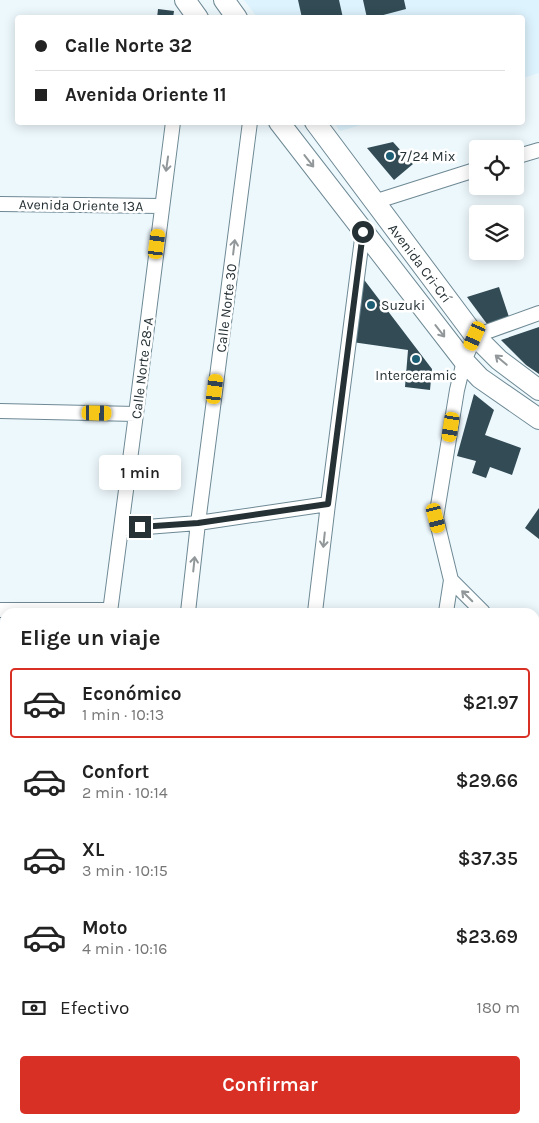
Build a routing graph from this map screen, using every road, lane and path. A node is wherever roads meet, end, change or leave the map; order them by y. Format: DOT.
graph roads {
  1 [pos="224,0"];
  2 [pos="235,15"];
  3 [pos="173,125"];
  4 [pos="250,125"];
  5 [pos="280,125"];
  6 [pos="317,125"];
  7 [pos="539,150"];
  8 [pos="524,155"];
  9 [pos="469,172"];
  10 [pos="374,202"];
  11 [pos="0,204"];
  12 [pos="161,206"];
  13 [pos="363,232"];
  14 [pos="539,313"];
  15 [pos="475,336"];
  16 [pos="464,361"];
  17 [pos="539,390"];
  18 [pos="0,411"];
  19 [pos="136,414"];
  20 [pos="539,418"];
  21 [pos="328,504"];
  22 [pos="198,523"];
  23 [pos="121,529"];
  24 [pos="451,580"];
  25 [pos="110,608"];
  26 [pos="188,608"];
  27 [pos="315,608"];
  28 [pos="447,608"];
  29 [pos="480,608"];
  1 -- 2 [label="main road"];
  3 -- 12 [label="street, Calle Norte 28-A, one-way"];
  22 -- 4 [label="street, Calle Norte 30, one-way"];
  5 -- 13 [label="main road, Avenida Cri-Crí, one-way"];
  6 -- 10 [label="main road, Avenida Cri-Crí"];
  7 -- 8 [label="street"];
  9 -- 10 [label="street"];
  10 -- 15 [label="main road, Avenida Cri-Crí"];
  11 -- 12 [label="street, Avenida Oriente 13A"];
  12 -- 19 [label="street, Calle Norte 28-A"];
  13 -- 16 [label="main road, Avenida Cri-Crí, one-way"];
  13 -- 21 [label="street"];
  14 -- 15 [label="street"];
  15 -- 16 [label="street"];
  17 -- 15 [label="main road, Avenida Cri-Crí, one-way"];
  16 -- 20 [label="main road, Avenida Cri-Crí"];
  16 -- 24 [label="street"];
  18 -- 19 [label="street"];
  19 -- 23 [label="street, Calle Norte 28-A"];
  21 -- 22 [label="street"];
  21 -- 27 [label="street, one-way"];
  22 -- 23 [label="street"];
  26 -- 22 [label="street, Calle Norte 30, one-way"];
  23 -- 25 [label="street, Calle Norte 28-A"];
  24 -- 28 [label="street"];
  29 -- 24 [label="street, one-way"];
}
